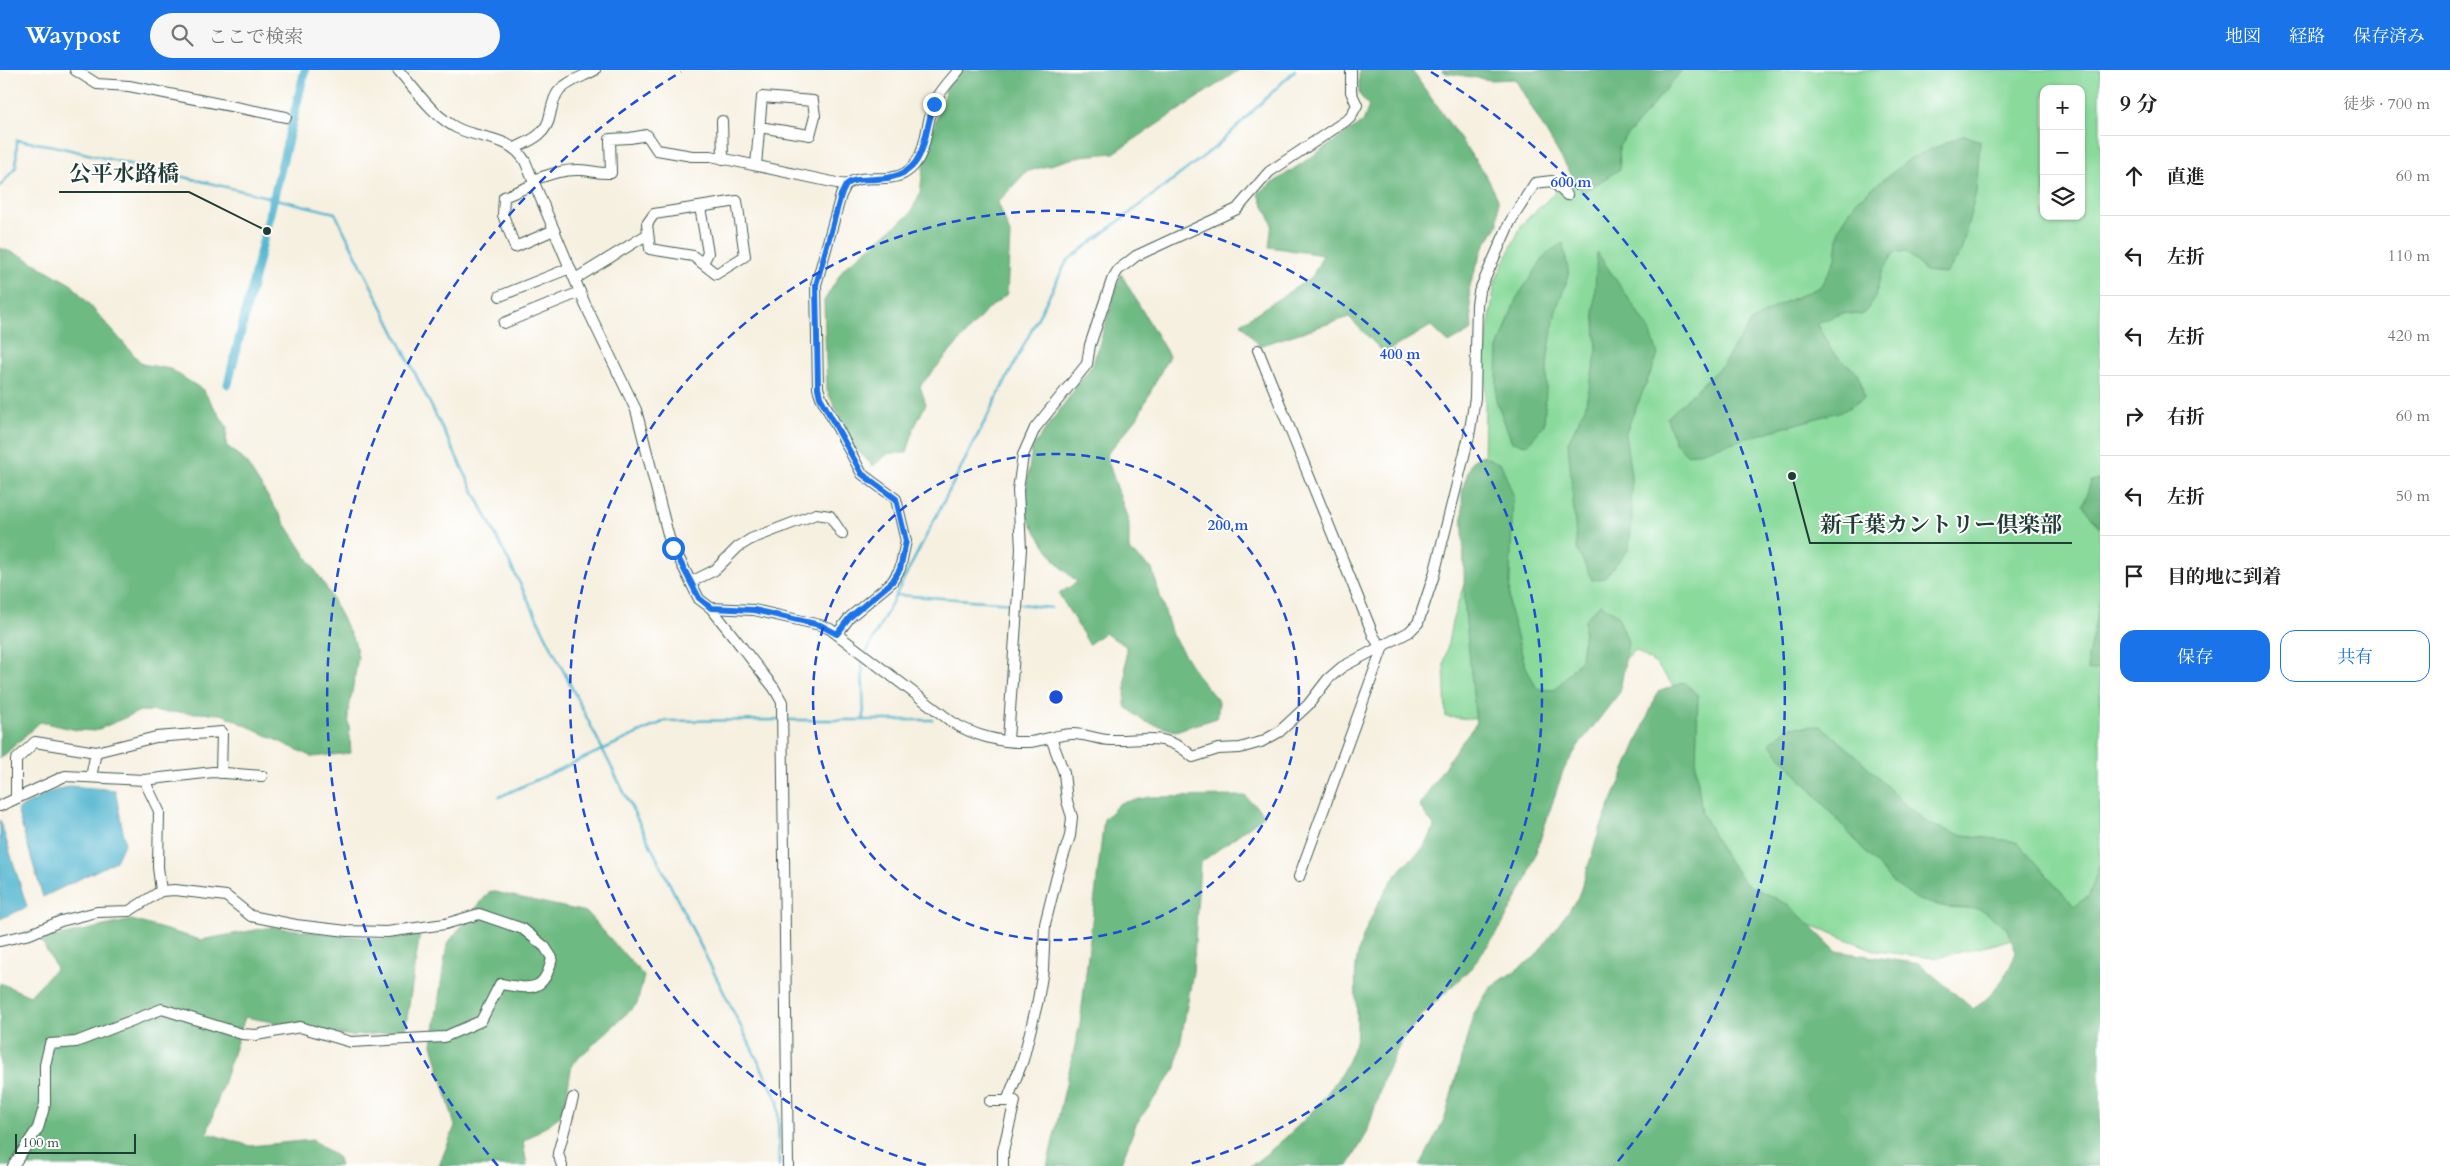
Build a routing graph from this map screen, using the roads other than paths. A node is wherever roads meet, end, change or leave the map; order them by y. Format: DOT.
graph roads {
  1 [pos="75,70"];
  2 [pos="398,70"];
  3 [pos="595,70"];
  4 [pos="960,70"];
  5 [pos="1351,70"];
  6 [pos="286,117"];
  7 [pos="722,121"];
  8 [pos="759,127"];
  9 [pos="515,148"];
  10 [pos="723,159"];
  11 [pos="756,165"];
  12 [pos="534,182"];
  13 [pos="846,185"];
  14 [pos="1567,195"];
  15 [pos="700,207"];
  16 [pos="554,230"];
  17 [pos="648,234"];
  18 [pos="703,264"];
  19 [pos="570,268"];
  20 [pos="575,279"];
  21 [pos="580,292"];
  22 [pos="500,296"];
  23 [pos="504,323"];
  24 [pos="1258,350"];
  25 [pos="842,534"];
  26 [pos="690,582"];
  27 [pos="711,608"];
  28 [pos="837,634"];
  29 [pos="1382,645"];
  30 [pos="1052,738"];
  31 [pos="1008,740"];
  32 [pos="96,752"];
  33 [pos="221,773"];
  34 [pos="262,776"];
  35 [pos="91,777"];
  36 [pos="144,780"];
  37 [pos="16,798"];
  38 [pos="0,806"];
  39 [pos="1299,877"];
  40 [pos="162,891"];
  41 [pos="0,941"];
  42 [pos="573,1098"];
  43 [pos="990,1101"];
  44 [pos="1007,1101"];
  45 [pos="13,1166"];
  46 [pos="562,1166"];
  47 [pos="788,1166"];
  48 [pos="1003,1166"];
  1 -- 6 [label="street"];
  2 -- 9 [label="street"];
  3 -- 9 [label="street"];
  4 -- 13 [label="street"];
  5 -- 31 [label="street"];
  7 -- 10 [label="street"];
  8 -- 8 [label="street"];
  8 -- 11 [label="street"];
  9 -- 12 [label="street"];
  10 -- 11 [label="street"];
  10 -- 12 [label="street"];
  11 -- 13 [label="street"];
  12 -- 16 [label="street"];
  12 -- 16 [label="street"];
  13 -- 28 [label="street"];
  14 -- 29 [label="street"];
  15 -- 17 [label="street"];
  15 -- 18 [label="street"];
  15 -- 18 [label="street"];
  16 -- 19 [label="street"];
  17 -- 18 [label="street"];
  17 -- 20 [label="street"];
  19 -- 20 [label="street"];
  19 -- 22 [label="street"];
  20 -- 21 [label="street"];
  21 -- 23 [label="street"];
  21 -- 26 [label="street"];
  24 -- 29 [label="street"];
  25 -- 26 [label="street"];
  26 -- 27 [label="street"];
  27 -- 28 [label="street"];
  27 -- 47 [label="street"];
  28 -- 31 [label="street"];
  29 -- 30 [label="street"];
  29 -- 39 [label="street"];
  30 -- 31 [label="street"];
  30 -- 44 [label="street"];
  32 -- 33 [label="street"];
  32 -- 35 [label="street"];
  32 -- 37 [label="street"];
  33 -- 34 [label="street"];
  33 -- 36 [label="street"];
  35 -- 36 [label="street"];
  35 -- 37 [label="street"];
  36 -- 40 [label="street"];
  37 -- 38 [label="street"];
  40 -- 41 [label="street"];
  40 -- 45 [label="street"];
  42 -- 46 [label="street"];
  43 -- 44 [label="street"];
  44 -- 48 [label="street"];
}
